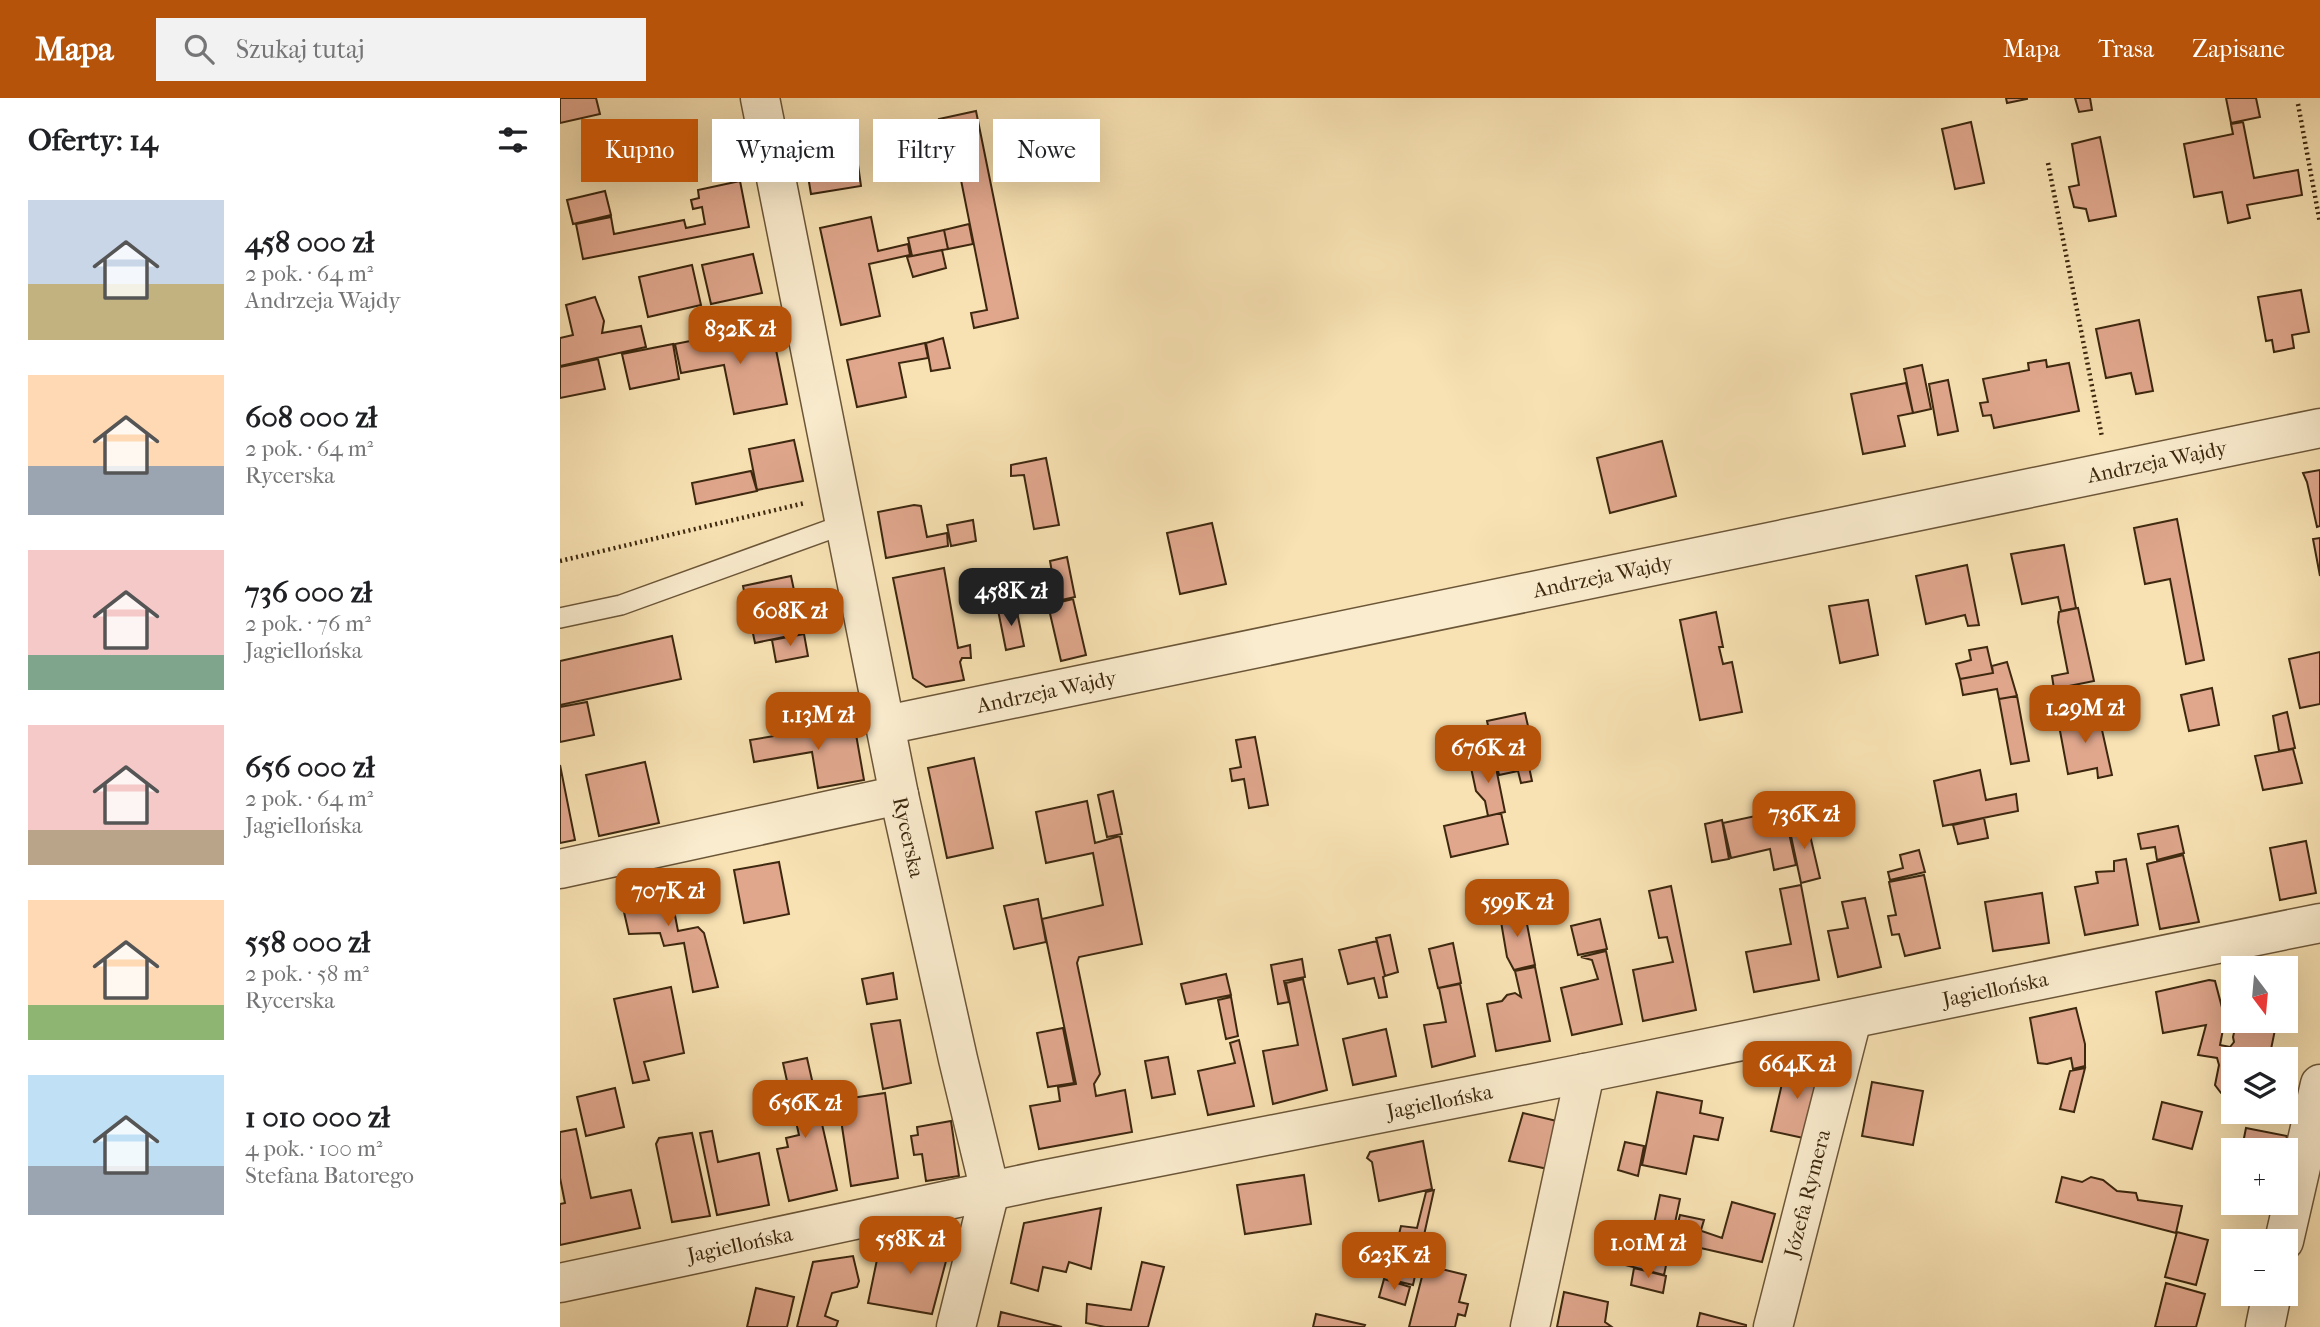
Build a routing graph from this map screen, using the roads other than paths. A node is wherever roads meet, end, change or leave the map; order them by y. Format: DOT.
graph roads {
  1 [pos="760,98"];
  2 [pos="2320,428"];
  3 [pos="831,512"];
  4 [pos="560,618"];
  5 [pos="886,725"];
  6 [pos="899,795"];
  7 [pos="560,869"];
  8 [pos="2320,923"];
  9 [pos="1852,1019"];
  10 [pos="1585,1073"];
  11 [pos="2320,1084"];
  12 [pos="990,1191"];
  13 [pos="2287,1229"];
  14 [pos="560,1283"];
  15 [pos="2269,1306"];
  16 [pos="956,1327"];
  17 [pos="1530,1327"];
  18 [pos="1773,1327"];
  19 [pos="2264,1327"];
  1 -- 3 [label="street, Rycerska"];
  2 -- 5 [label="street, Andrzeja Wajdy"];
  3 -- 4 [label="lane"];
  3 -- 5 [label="street, Rycerska"];
  5 -- 6 [label="street, Rycerska"];
  6 -- 7 [label="street"];
  6 -- 12 [label="street, Rycerska"];
  8 -- 9 [label="street, Jagiellońska"];
  9 -- 10 [label="street, Jagiellońska"];
  9 -- 18 [label="street, Józefa Rymera"];
  10 -- 12 [label="street, Jagiellońska"];
  10 -- 17 [label="street"];
  11 -- 13 [label="street"];
  12 -- 14 [label="street, Jagiellońska"];
  12 -- 16 [label="street, Rycerska"];
  15 -- 19 [label="street"];
}
